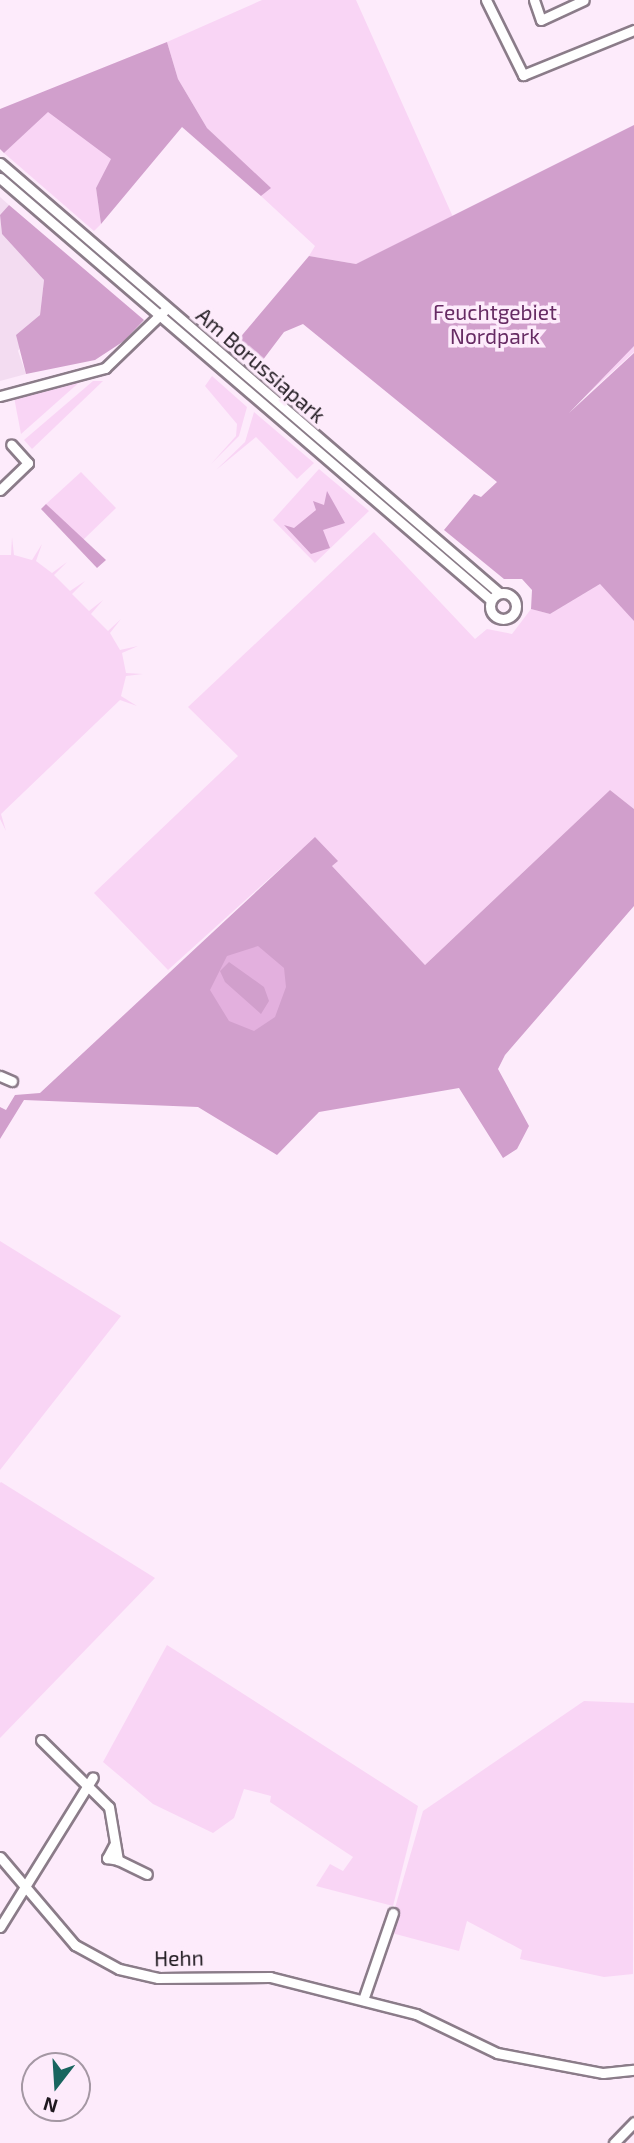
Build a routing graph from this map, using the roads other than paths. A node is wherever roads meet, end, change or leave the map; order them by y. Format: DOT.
graph roads {
  1 [pos="486,0"];
  2 [pos="534,0"];
  3 [pos="584,0"];
  4 [pos="634,30"];
  5 [pos="0,163"];
  6 [pos="0,178"];
  7 [pos="164,311"];
  8 [pos="0,396"];
  9 [pos="11,444"];
  10 [pos="0,490"];
  11 [pos="499,593"];
  12 [pos="491,600"];
  13 [pos="0,1076"];
  14 [pos="12,1080"];
  15 [pos="41,1740"];
  16 [pos="90,1781"];
  17 [pos="0,1857"];
  18 [pos="147,1874"];
  19 [pos="29,1886"];
  20 [pos="393,1913"];
  21 [pos="0,1927"];
  22 [pos="363,2000"];
  23 [pos="634,2070"];
  24 [pos="634,2122"];
  25 [pos="614,2143"];
  1 -- 4 [label="street"];
  2 -- 3 [label="street"];
  5 -- 7 [label="street, Am Borussiapark"];
  6 -- 7 [label="street, Am Borussiapark"];
  7 -- 8 [label="street"];
  7 -- 11 [label="street, Am Borussiapark"];
  7 -- 12 [label="street, Am Borussiapark"];
  9 -- 10 [label="street"];
  11 -- 12 [label="street"];
  11 -- 12 [label="street, Am Borussiapark"];
  13 -- 14 [label="street"];
  15 -- 16 [label="street"];
  16 -- 18 [label="street"];
  16 -- 19 [label="street"];
  17 -- 19 [label="street, Hehn"];
  19 -- 21 [label="street"];
  19 -- 22 [label="street, Hehn"];
  20 -- 22 [label="street"];
  22 -- 23 [label="street, Hehn"];
  24 -- 25 [label="street"];
}
